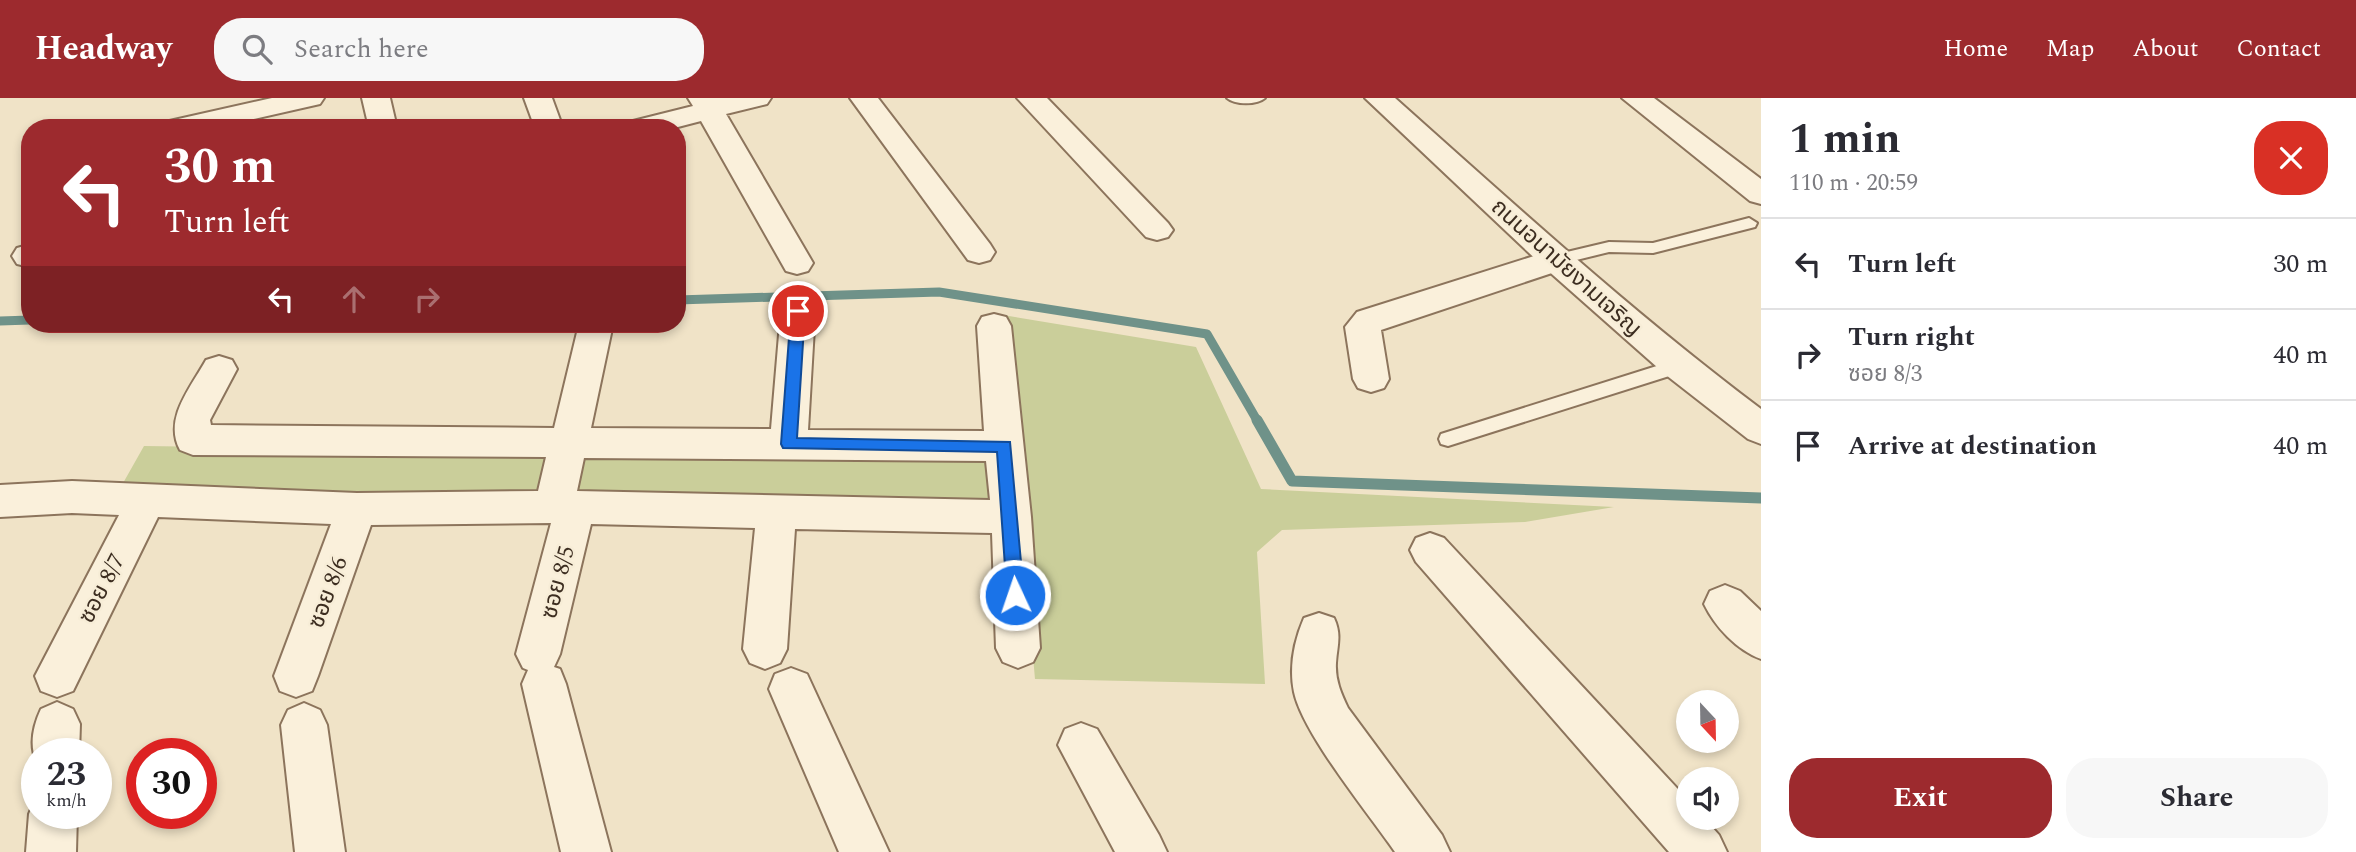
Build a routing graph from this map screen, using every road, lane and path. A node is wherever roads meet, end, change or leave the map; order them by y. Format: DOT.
graph roads {
  1 [pos="310,98"];
  2 [pos="376,98"];
  3 [pos="538,98"];
  4 [pos="757,98"];
  5 [pos="864,98"];
  6 [pos="1031,98"];
  7 [pos="1234,98"];
  8 [pos="1258,98"];
  9 [pos="1378,98"];
  10 [pos="1636,98"];
  11 [pos="706,104"];
  12 [pos="216,119"];
  13 [pos="381,119"];
  14 [pos="546,119"];
  15 [pos="664,119"];
  16 [pos="1761,194"];
  17 [pos="1749,223"];
  18 [pos="1157,230"];
  19 [pos="979,252"];
  20 [pos="1556,260"];
  21 [pos="797,263"];
  22 [pos="798,311"];
  23 [pos="994,326"];
  24 [pos="594,333"];
  25 [pos="1679,366"];
  26 [pos="219,369"];
  27 [pos="1371,379"];
  28 [pos="1761,429"];
  29 [pos="1448,439"];
  30 [pos="571,443"];
  31 [pos="788,444"];
  32 [pos="1004,446"];
  33 [pos="0,501"];
  34 [pos="146,501"];
  35 [pos="565,508"];
  36 [pos="357,509"];
  37 [pos="776,513"];
  38 [pos="1011,517"];
  39 [pos="1430,550"];
  40 [pos="1725,604"];
  41 [pos="1319,632"];
  42 [pos="1761,639"];
  43 [pos="1018,648"];
  44 [pos="765,649"];
  45 [pos="57,676"];
  46 [pos="296,676"];
  47 [pos="791,689"];
  48 [pos="304,725"];
  49 [pos="1081,745"];
  50 [pos="52,829"];
  51 [pos="51,852"];
  52 [pos="320,852"];
  53 [pos="586,852"];
  54 [pos="864,852"];
  55 [pos="1142,852"];
  56 [pos="1425,852"];
  57 [pos="1702,852"];
  1 -- 12 [label="street"];
  2 -- 13 [label="street"];
  3 -- 14 [label="street"];
  4 -- 11 [label="street"];
  5 -- 19 [label="street"];
  6 -- 18 [label="street"];
  7 -- 8 [label="lane"];
  9 -- 20 [label="street, ถนนอนามัยงามเจริญ"];
  10 -- 16 [label="street"];
  11 -- 15 [label="street"];
  11 -- 21 [label="street"];
  17 -- 20 [label="lane"];
  20 -- 25 [label="street, ถนนอนามัยงามเจริญ"];
  20 -- 27 [label="street"];
  22 -- 31 [label="street"];
  23 -- 32 [label="street"];
  24 -- 30 [label="street, ซอย 8/5"];
  25 -- 28 [label="street, ถนนอนามัยงามเจริญ"];
  25 -- 29 [label="lane"];
  26 -- 30 [label="street"];
  30 -- 31 [label="street"];
  30 -- 35 [label="street, ซอย 8/5"];
  31 -- 32 [label="street"];
  32 -- 38 [label="street"];
  33 -- 34 [label="street"];
  34 -- 36 [label="street"];
  34 -- 45 [label="street, ซอย 8/7"];
  35 -- 36 [label="street"];
  35 -- 37 [label="street"];
  35 -- 53 [label="street, ซอย 8/5"];
  36 -- 46 [label="street, ซอย 8/6"];
  37 -- 38 [label="street"];
  37 -- 44 [label="street"];
  38 -- 43 [label="street"];
  39 -- 57 [label="street"];
  40 -- 42 [label="street"];
  41 -- 56 [label="street"];
  47 -- 54 [label="street"];
  48 -- 52 [label="street"];
  49 -- 55 [label="street"];
  50 -- 51 [label="street"];
}
